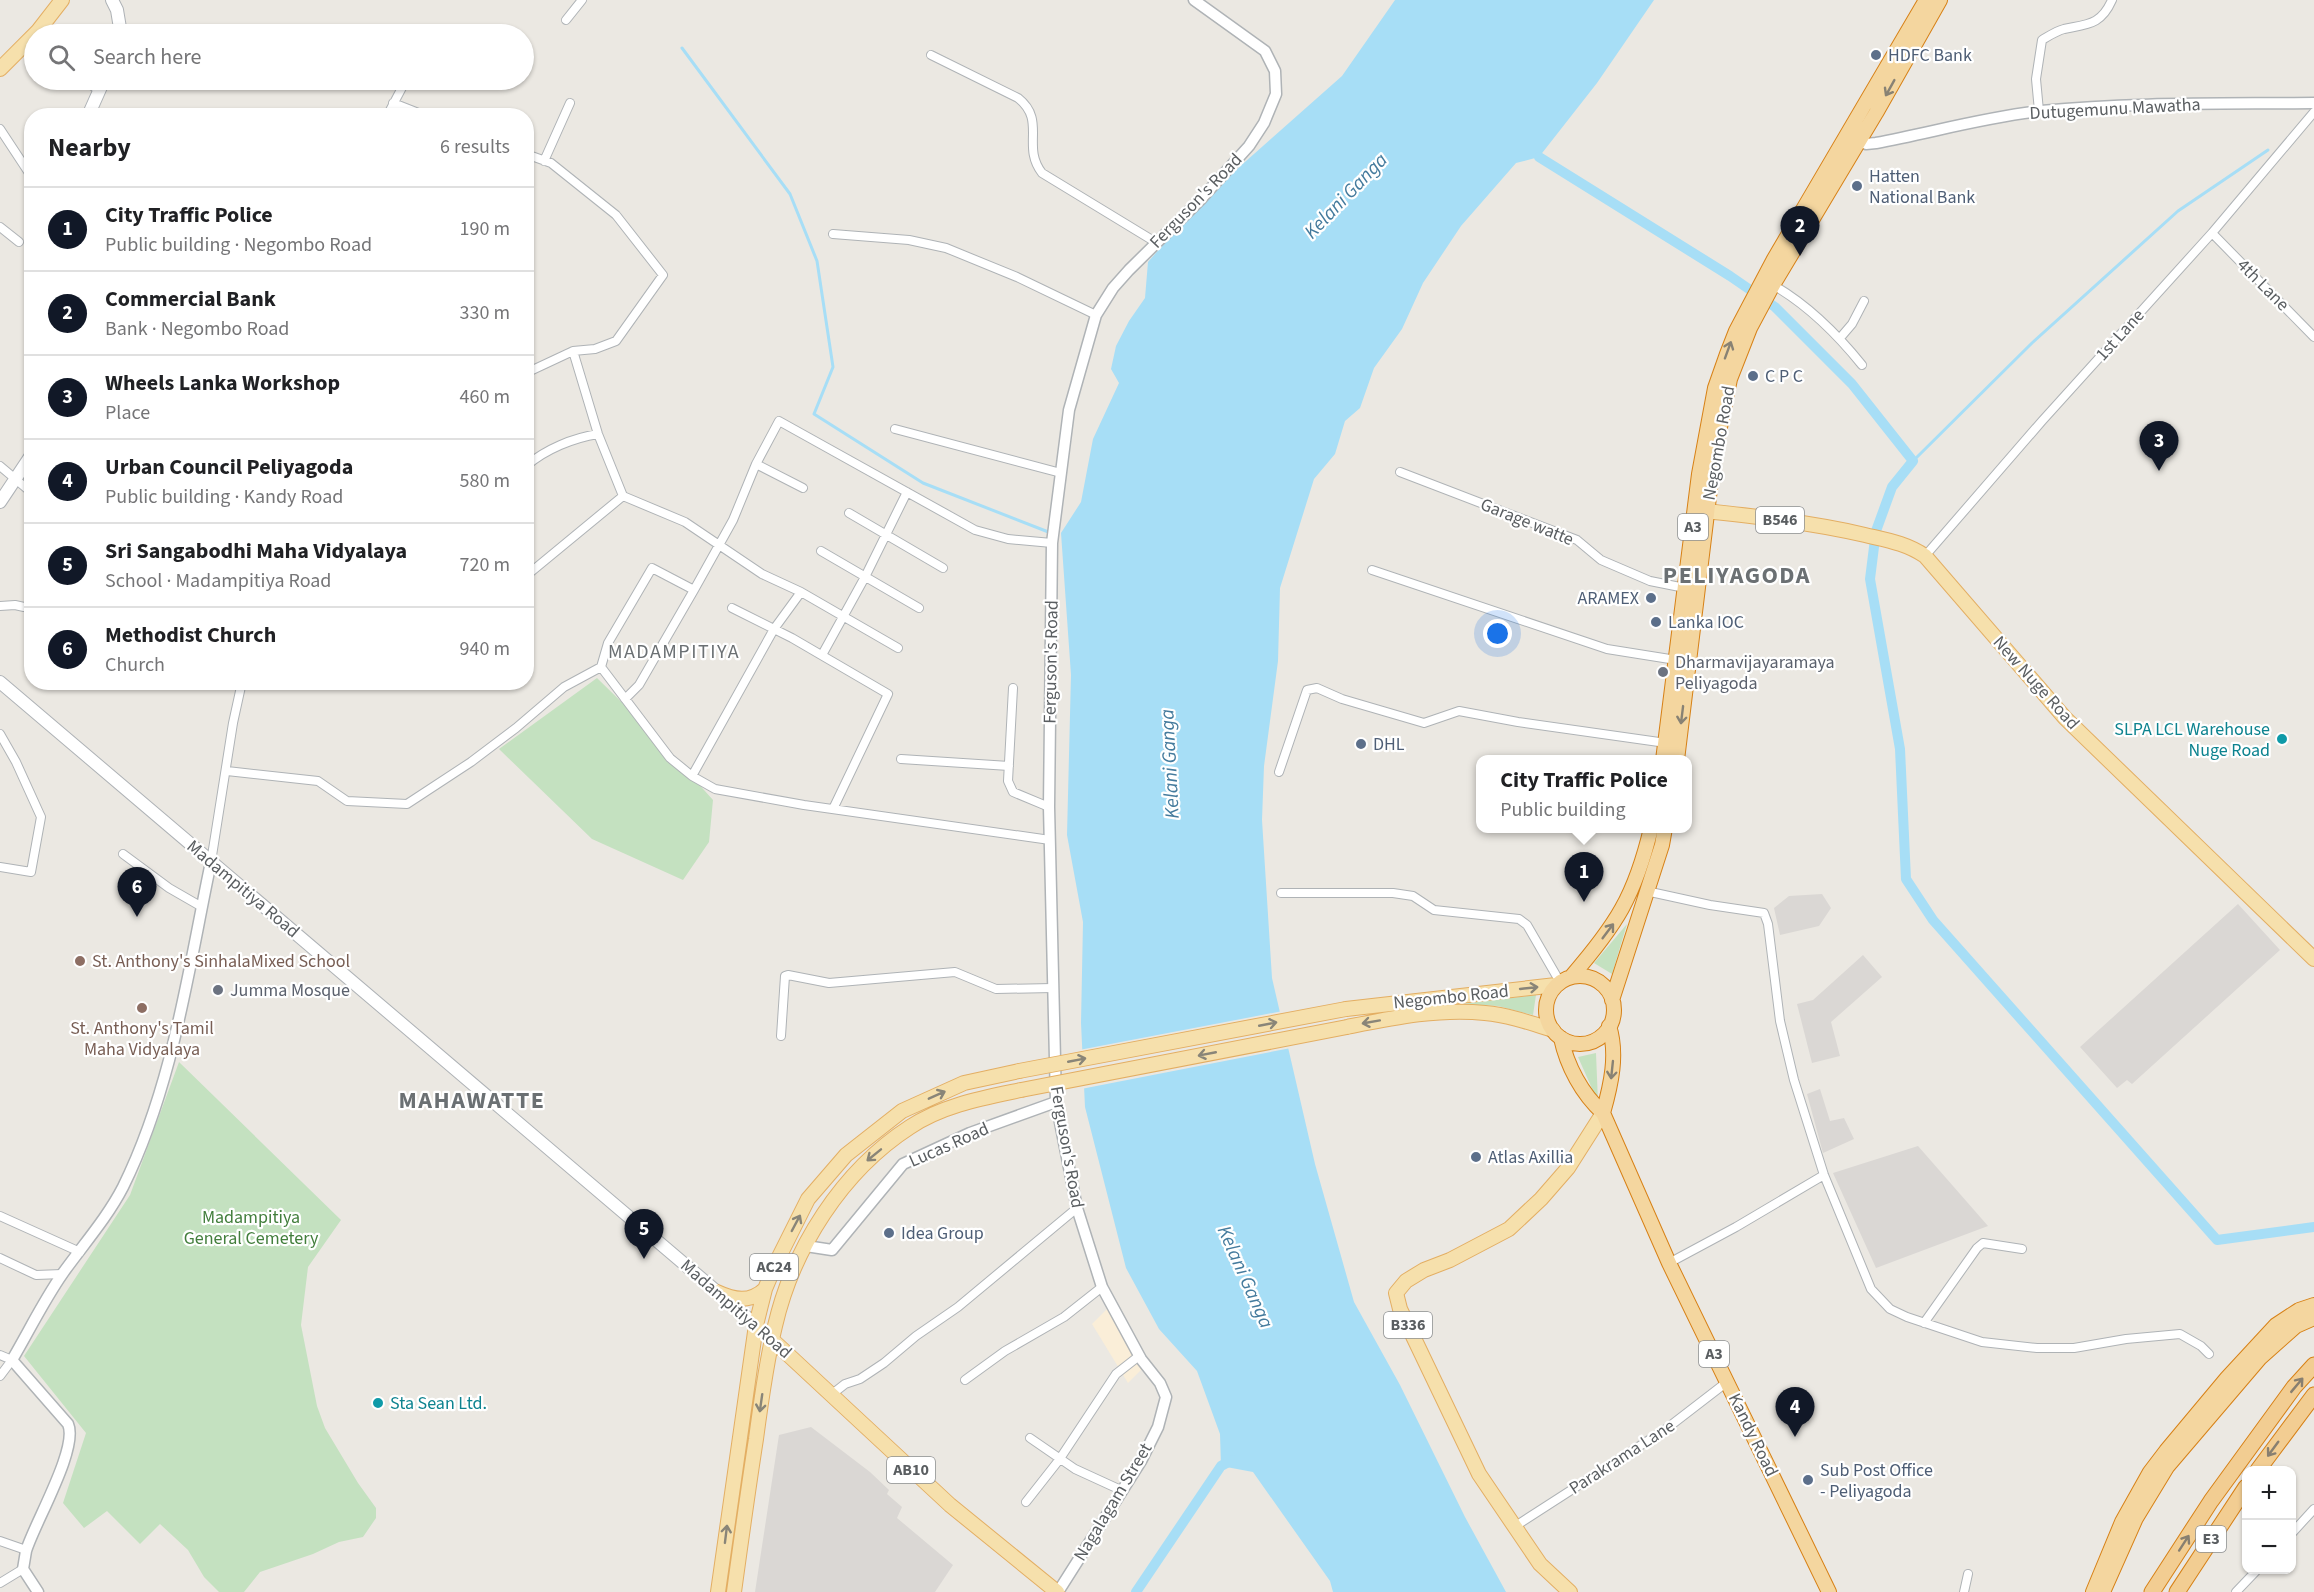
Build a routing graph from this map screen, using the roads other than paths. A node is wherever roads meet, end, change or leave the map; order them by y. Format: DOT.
graph roads {
  1 [pos="62,0"];
  2 [pos="112,0"];
  3 [pos="582,0"];
  4 [pos="1194,0"];
  5 [pos="1926,0"];
  6 [pos="1940,0"];
  7 [pos="2112,0"];
  8 [pos="566,20"];
  9 [pos="45,24"];
  10 [pos="119,24"];
  11 [pos="24,51"];
  12 [pos="931,55"];
  13 [pos="0,69"];
  14 [pos="100,90"];
  15 [pos="400,90"];
  16 [pos="393,103"];
  17 [pos="570,103"];
  18 [pos="2314,103"];
  19 [pos="92,108"];
  20 [pos="391,108"];
  21 [pos="406,108"];
  22 [pos="2039,111"];
  23 [pos="2314,112"];
  24 [pos="0,129"];
  25 [pos="1854,139"];
  26 [pos="534,157"];
  27 [pos="544,161"];
  28 [pos="24,165"];
  29 [pos="0,227"];
  30 [pos="2212,233"];
  31 [pos="833,234"];
  32 [pos="19,242"];
  33 [pos="1157,243"];
  34 [pos="1768,286"];
  35 [pos="1864,301"];
  36 [pos="1096,315"];
  37 [pos="2314,337"];
  38 [pos="1840,338"];
  39 [pos="573,351"];
  40 [pos="1862,365"];
  41 [pos="534,369"];
  42 [pos="894,429"];
  43 [pos="598,434"];
  44 [pos="534,461"];
  45 [pos="756,464"];
  46 [pos="0,466"];
  47 [pos="24,466"];
  48 [pos="1400,472"];
  49 [pos="1061,473"];
  50 [pos="15,479"];
  51 [pos="24,486"];
  52 [pos="803,488"];
  53 [pos="907,492"];
  54 [pos="623,496"];
  55 [pos="0,502"];
  56 [pos="1701,511"];
  57 [pos="849,513"];
  58 [pos="886,534"];
  59 [pos="1052,543"];
  60 [pos="718,546"];
  61 [pos="822,551"];
  62 [pos="1925,556"];
  63 [pos="943,568"];
  64 [pos="534,569"];
  65 [pos="1372,570"];
  66 [pos="865,577"];
  67 [pos="1685,588"];
  68 [pos="694,590"];
  69 [pos="801,592"];
  70 [pos="0,606"];
  71 [pos="24,607"];
  72 [pos="919,608"];
  73 [pos="732,609"];
  74 [pos="843,616"];
  75 [pos="774,629"];
  76 [pos="898,648"];
  77 [pos="822,655"];
  78 [pos="1676,660"];
  79 [pos="601,667"];
  80 [pos="1,685"];
  81 [pos="1013,688"];
  82 [pos="240,690"];
  83 [pos="626,699"];
  84 [pos="0,734"];
  85 [pos="1666,743"];
  86 [pos="1664,755"];
  87 [pos="1677,755"];
  88 [pos="901,759"];
  89 [pos="1009,766"];
  90 [pos="227,771"];
  91 [pos="1279,772"];
  92 [pos="692,777"];
  93 [pos="1049,807"];
  94 [pos="832,808"];
  95 [pos="1650,833"];
  96 [pos="1664,833"];
  97 [pos="1050,840"];
  98 [pos="123,854"];
  99 [pos="211,862"];
  100 [pos="0,867"];
  101 [pos="1646,891"];
  102 [pos="1281,893"];
  103 [pos="202,907"];
  104 [pos="2314,959"];
  105 [pos="1562,981"];
  106 [pos="1053,988"];
  107 [pos="1612,1000"];
  108 [pos="1610,1026"];
  109 [pos="1557,1034"];
  110 [pos="781,1036"];
  111 [pos="1056,1102"];
  112 [pos="1603,1113"];
  113 [pos="1824,1174"];
  114 [pos="1077,1208"];
  115 [pos="0,1215"];
  116 [pos="806,1246"];
  117 [pos="2022,1249"];
  118 [pos="80,1252"];
  119 [pos="0,1258"];
  120 [pos="1669,1263"];
  121 [pos="62,1274"];
  122 [pos="1102,1287"];
  123 [pos="765,1289"];
  124 [pos="717,1292"];
  125 [pos="2314,1305"];
  126 [pos="2314,1318"];
  127 [pos="1924,1323"];
  128 [pos="756,1325"];
  129 [pos="772,1340"];
  130 [pos="2209,1354"];
  131 [pos="0,1355"];
  132 [pos="1139,1356"];
  133 [pos="792,1358"];
  134 [pos="12,1360"];
  135 [pos="2314,1365"];
  136 [pos="766,1367"];
  137 [pos="0,1376"];
  138 [pos="965,1380"];
  139 [pos="1727,1382"];
  140 [pos="831,1395"];
  141 [pos="2314,1395"];
  142 [pos="1164,1410"];
  143 [pos="1030,1438"];
  144 [pos="1059,1460"];
  145 [pos="2261,1466"];
  146 [pos="1123,1491"];
  147 [pos="2242,1494"];
  148 [pos="1026,1502"];
  149 [pos="2314,1509"];
  150 [pos="1514,1527"];
  151 [pos="2296,1529"];
  152 [pos="0,1541"];
  153 [pos="26,1550"];
  154 [pos="23,1569"];
  155 [pos="1968,1574"];
  156 [pos="2252,1574"];
  157 [pos="0,1583"];
  158 [pos="2094,1590"];
  159 [pos="38,1592"];
  160 [pos="718,1592"];
  161 [pos="734,1592"];
  162 [pos="1058,1592"];
  163 [pos="1570,1592"];
  164 [pos="1829,1592"];
  165 [pos="1964,1592"];
  166 [pos="2152,1592"];
  167 [pos="2177,1592"];
  168 [pos="2236,1592"];
  1 -- 9 [label="main road"];
  2 -- 10 [label="main road"];
  3 -- 8 [label="street"];
  4 -- 33 [label="street, Ferguson's Road"];
  5 -- 25 [label="highway, Negombo Road / A3"];
  6 -- 25 [label="highway, Negombo Road / A3, one-way"];
  7 -- 22 [label="street"];
  11 -- 13 [label="main road"];
  12 -- 33 [label="street"];
  14 -- 19 [label="main road"];
  15 -- 16 [label="street"];
  16 -- 20 [label="street"];
  16 -- 21 [label="street"];
  17 -- 27 [label="street"];
  18 -- 22 [label="street, Dutugemunu Mawatha"];
  22 -- 25 [label="street, Dutugemunu Mawatha"];
  23 -- 30 [label="street, 1st Lane"];
  24 -- 28 [label="street"];
  25 -- 34 [label="highway, Negombo Road / A3"];
  26 -- 27 [label="street"];
  27 -- 39 [label="street"];
  29 -- 32 [label="street"];
  30 -- 37 [label="street, 4th Lane"];
  30 -- 62 [label="street, 1st Lane"];
  31 -- 36 [label="street"];
  33 -- 36 [label="street, Ferguson's Road"];
  34 -- 38 [label="street"];
  34 -- 56 [label="highway, Negombo Road / A3"];
  35 -- 38 [label="street"];
  36 -- 49 [label="street, Ferguson's Road"];
  38 -- 40 [label="street"];
  39 -- 41 [label="street"];
  39 -- 43 [label="street"];
  42 -- 49 [label="street"];
  43 -- 44 [label="street"];
  43 -- 54 [label="street"];
  45 -- 52 [label="street"];
  45 -- 53 [label="street"];
  45 -- 60 [label="street"];
  46 -- 50 [label="street"];
  47 -- 50 [label="main road"];
  48 -- 67 [label="street, Garage watte"];
  49 -- 59 [label="street, Ferguson's Road"];
  50 -- 51 [label="street"];
  50 -- 55 [label="main road"];
  53 -- 58 [label="street"];
  53 -- 59 [label="street"];
  54 -- 60 [label="street"];
  54 -- 64 [label="street"];
  56 -- 62 [label="main road, New Nuge Road / B546"];
  56 -- 67 [label="highway, Negombo Road / A3"];
  56 -- 87 [label="highway, Negombo Road / A3, one-way"];
  57 -- 58 [label="street"];
  58 -- 63 [label="street"];
  58 -- 66 [label="street"];
  59 -- 93 [label="street, Ferguson's Road"];
  60 -- 68 [label="street"];
  60 -- 69 [label="street"];
  61 -- 66 [label="street"];
  62 -- 104 [label="main road, New Nuge Road / B546"];
  65 -- 78 [label="street"];
  66 -- 72 [label="street"];
  66 -- 74 [label="street"];
  67 -- 78 [label="highway, Negombo Road / A3"];
  68 -- 79 [label="street"];
  68 -- 83 [label="street"];
  69 -- 74 [label="street"];
  69 -- 75 [label="street"];
  70 -- 71 [label="street"];
  73 -- 75 [label="street"];
  74 -- 76 [label="street"];
  74 -- 77 [label="street"];
  75 -- 77 [label="street"];
  75 -- 92 [label="street"];
  77 -- 94 [label="street"];
  78 -- 85 [label="highway, Negombo Road / A3"];
  79 -- 83 [label="street"];
  79 -- 90 [label="street"];
  80 -- 99 [label="main road, Madampitiya Road"];
  81 -- 89 [label="street"];
  82 -- 90 [label="street"];
  83 -- 92 [label="street"];
  84 -- 100 [label="street"];
  85 -- 86 [label="highway, Negombo Road / A3"];
  85 -- 91 [label="street"];
  88 -- 89 [label="street"];
  89 -- 93 [label="street"];
  90 -- 99 [label="street"];
  92 -- 94 [label="street"];
  93 -- 97 [label="street, Ferguson's Road"];
  94 -- 97 [label="street"];
  105 -- 95 [label="highway, one-way"];
  96 -- 101 [label="highway"];
  97 -- 106 [label="street, Ferguson's Road"];
  98 -- 103 [label="street"];
  99 -- 103 [label="street"];
  99 -- 124 [label="main road, Madampitiya Road"];
  101 -- 107 [label="highway"];
  101 -- 113 [label="street"];
  102 -- 105 [label="street"];
  103 -- 118 [label="street"];
  105 -- 107 [label="highway"];
  105 -- 109 [label="highway"];
  123 -- 105 [label="main road, Negombo Road / AC24, one-way, bridge"];
  106 -- 110 [label="street"];
  106 -- 111 [label="street, Ferguson's Road"];
  107 -- 108 [label="highway"];
  108 -- 109 [label="highway"];
  108 -- 112 [label="highway, one-way"];
  109 -- 112 [label="highway, Kandy Road / A3"];
  109 -- 116 [label="main road, Negombo Road / AC24, one-way, bridge"];
  111 -- 114 [label="street, Ferguson's Road"];
  111 -- 116 [label="street, Lucas Road"];
  112 -- 120 [label="highway, Kandy Road / A3"];
  112 -- 150 [label="main road, B336"];
  113 -- 120 [label="street"];
  113 -- 127 [label="street"];
  114 -- 122 [label="street, Ferguson's Road"];
  114 -- 140 [label="street"];
  115 -- 118 [label="street"];
  116 -- 129 [label="main road, AC24"];
  117 -- 127 [label="street"];
  118 -- 121 [label="street"];
  119 -- 121 [label="street"];
  120 -- 139 [label="highway, Kandy Road / A3"];
  121 -- 134 [label="street"];
  122 -- 132 [label="street, Ferguson's Road"];
  122 -- 138 [label="street"];
  123 -- 124 [label="main road"];
  123 -- 128 [label="main road, AC24"];
  124 -- 128 [label="main road, Madampitiya Road"];
  125 -- 158 [label="highway"];
  126 -- 158 [label="highway"];
  127 -- 130 [label="street"];
  128 -- 129 [label="main road, Madampitiya Road / AB10"];
  160 -- 128 [label="main road, AC24, one-way"];
  129 -- 133 [label="main road, Madampitiya Road / AB10"];
  129 -- 136 [label="main road, AC24"];
  131 -- 134 [label="street"];
  132 -- 142 [label="street, Ferguson's Road"];
  132 -- 144 [label="street"];
  133 -- 136 [label="main road"];
  133 -- 140 [label="main road, Madampitiya Road / AB10"];
  134 -- 137 [label="street"];
  134 -- 153 [label="street"];
  166 -- 135 [label="highway, E3, one-way"];
  136 -- 161 [label="main road, AC24, one-way"];
  139 -- 150 [label="street, Parakrama Lane"];
  139 -- 164 [label="highway, Kandy Road / A3"];
  140 -- 162 [label="main road, Madampitiya Road / AB10"];
  141 -- 145 [label="highway, one-way"];
  142 -- 146 [label="street, Nagalagam Street"];
  143 -- 144 [label="street"];
  144 -- 146 [label="street"];
  144 -- 148 [label="street"];
  146 -- 162 [label="street, Nagalagam Street"];
  147 -- 167 [label="highway, E3"];
  149 -- 151 [label="street"];
  150 -- 163 [label="main road, B336"];
  152 -- 153 [label="street"];
  153 -- 154 [label="street"];
  154 -- 157 [label="street"];
  154 -- 159 [label="street"];
  155 -- 165 [label="street"];
  156 -- 168 [label="street"];
}
